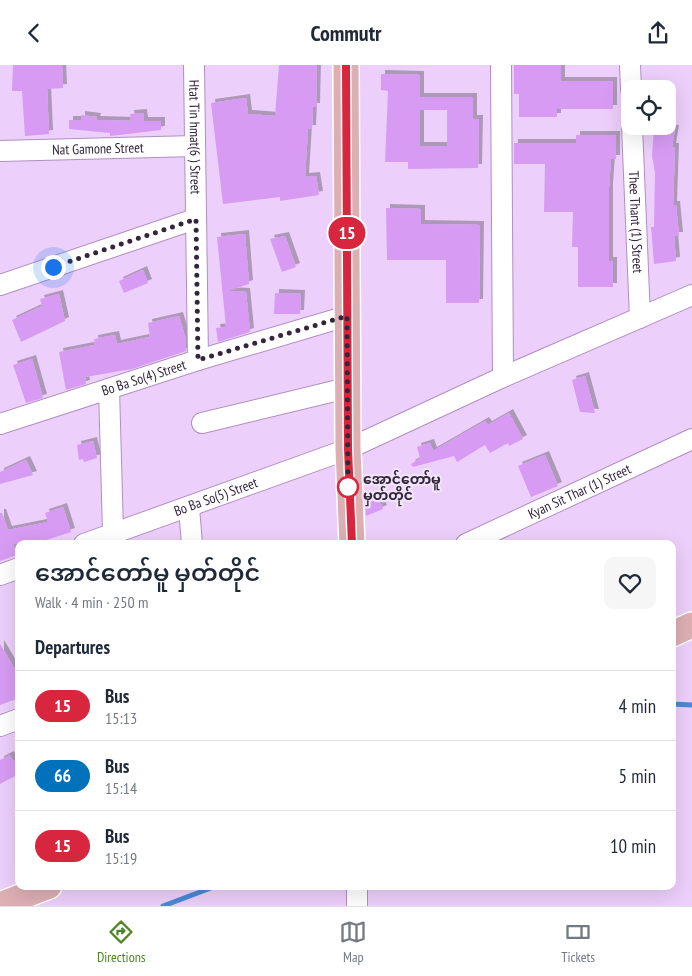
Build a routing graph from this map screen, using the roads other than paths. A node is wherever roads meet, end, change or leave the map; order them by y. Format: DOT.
graph roads {
  1 [pos="194,65"];
  2 [pos="346,65"];
  3 [pos="501,65"];
  4 [pos="630,65"];
  5 [pos="631,80"];
  6 [pos="632,135"];
  7 [pos="195,146"];
  8 [pos="0,151"];
  9 [pos="196,219"];
  10 [pos="0,285"];
  11 [pos="692,295"];
  12 [pos="347,316"];
  13 [pos="640,318"];
  14 [pos="198,360"];
  15 [pos="503,377"];
  16 [pos="347,388"];
  17 [pos="109,389"];
  18 [pos="202,423"];
  19 [pos="0,424"];
  20 [pos="692,439"];
  21 [pos="348,449"];
  22 [pos="189,507"];
  23 [pos="114,533"];
  24 [pos="95,540"];
  25 [pos="192,540"];
  26 [pos="352,540"];
  27 [pos="475,540"];
  28 [pos="15,569"];
  29 [pos="0,575"];
  30 [pos="692,625"];
  31 [pos="676,632"];
  32 [pos="15,720"];
  33 [pos="0,726"];
  34 [pos="39,890"];
  35 [pos="357,890"];
  36 [pos="0,905"];
  37 [pos="357,906"];
  1 -- 7 [label="street, Htat Tin hmat(6 ) Street"];
  2 -- 12 [label="main road"];
  3 -- 15 [label="street"];
  4 -- 5 [label="street"];
  6 -- 13 [label="street, Thee Thant (1) Street"];
  7 -- 8 [label="street, Nat Gamone Street"];
  7 -- 9 [label="street, Htat Tin hmat(6 ) Street"];
  9 -- 10 [label="street"];
  9 -- 14 [label="street, Htat Tin hmat(6 ) Street"];
  11 -- 13 [label="street, Bo Ba So(5) Street"];
  12 -- 14 [label="street, Bo Ba So(4) Street"];
  12 -- 16 [label="main road"];
  13 -- 15 [label="street, Bo Ba So(5) Street"];
  14 -- 17 [label="street, Bo Ba So(4) Street"];
  15 -- 21 [label="street, Bo Ba So(5) Street"];
  16 -- 18 [label="street"];
  16 -- 21 [label="main road"];
  17 -- 19 [label="street, Bo Ba So(4) Street"];
  17 -- 23 [label="street"];
  20 -- 27 [label="street, Kyan Sit Thar (1) Street"];
  21 -- 22 [label="street, Bo Ba So(5) Street"];
  21 -- 26 [label="main road"];
  22 -- 23 [label="street, Bo Ba So(5) Street"];
  22 -- 25 [label="street"];
  23 -- 24 [label="street, Bo Ba So(5) Street"];
  28 -- 29 [label="street"];
  30 -- 31 [label="main road"];
  32 -- 33 [label="street"];
  34 -- 36 [label="main road"];
  35 -- 37 [label="street"];
}
